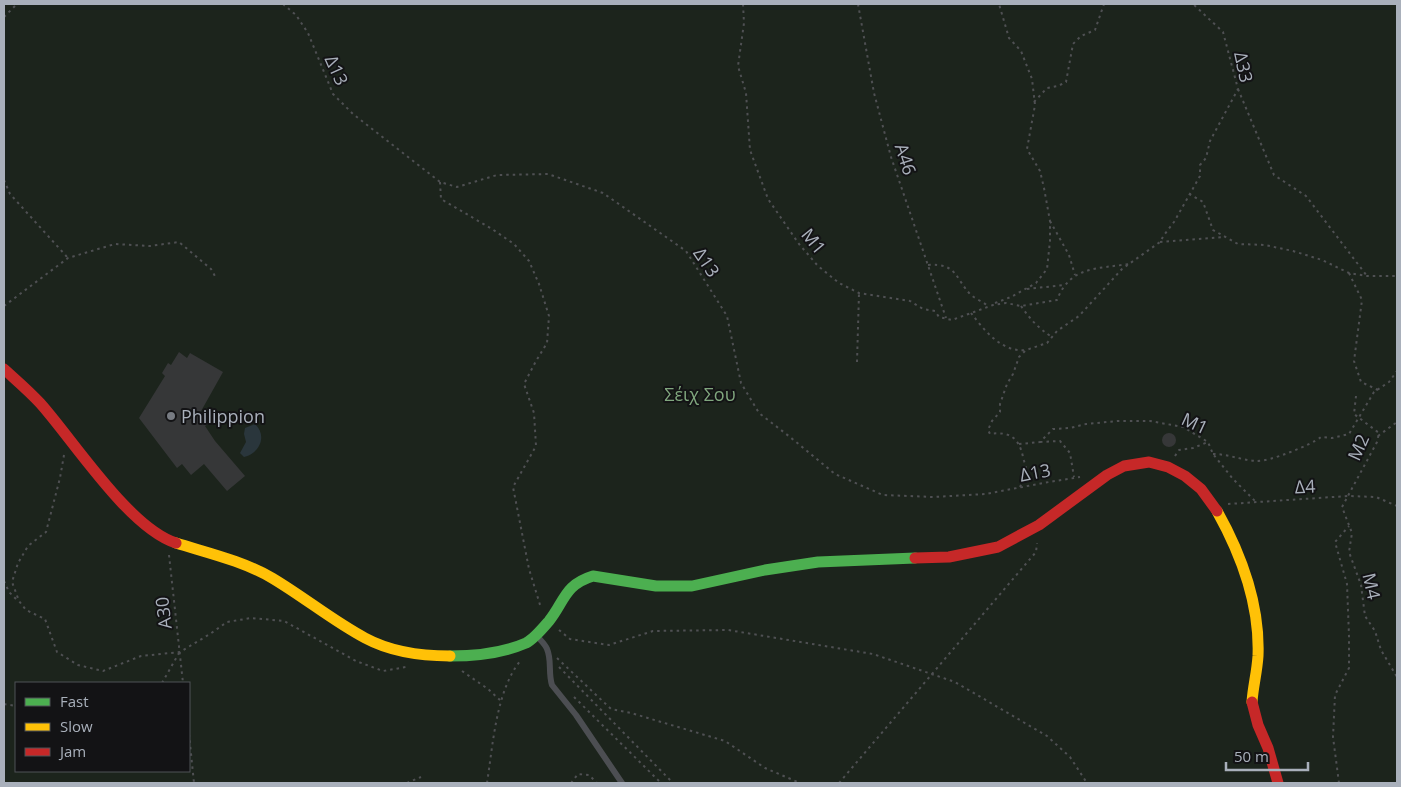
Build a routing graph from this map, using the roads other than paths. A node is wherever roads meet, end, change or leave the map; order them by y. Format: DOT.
graph roads {
  1 [pos="4,369"];
  2 [pos="537,634"];
  3 [pos="622,783"];
  4 [pos="1278,783"];
  1 -- 2 [label="street"];
  2 -- 3 [label="lane"];
  2 -- 4 [label="street"];
}
